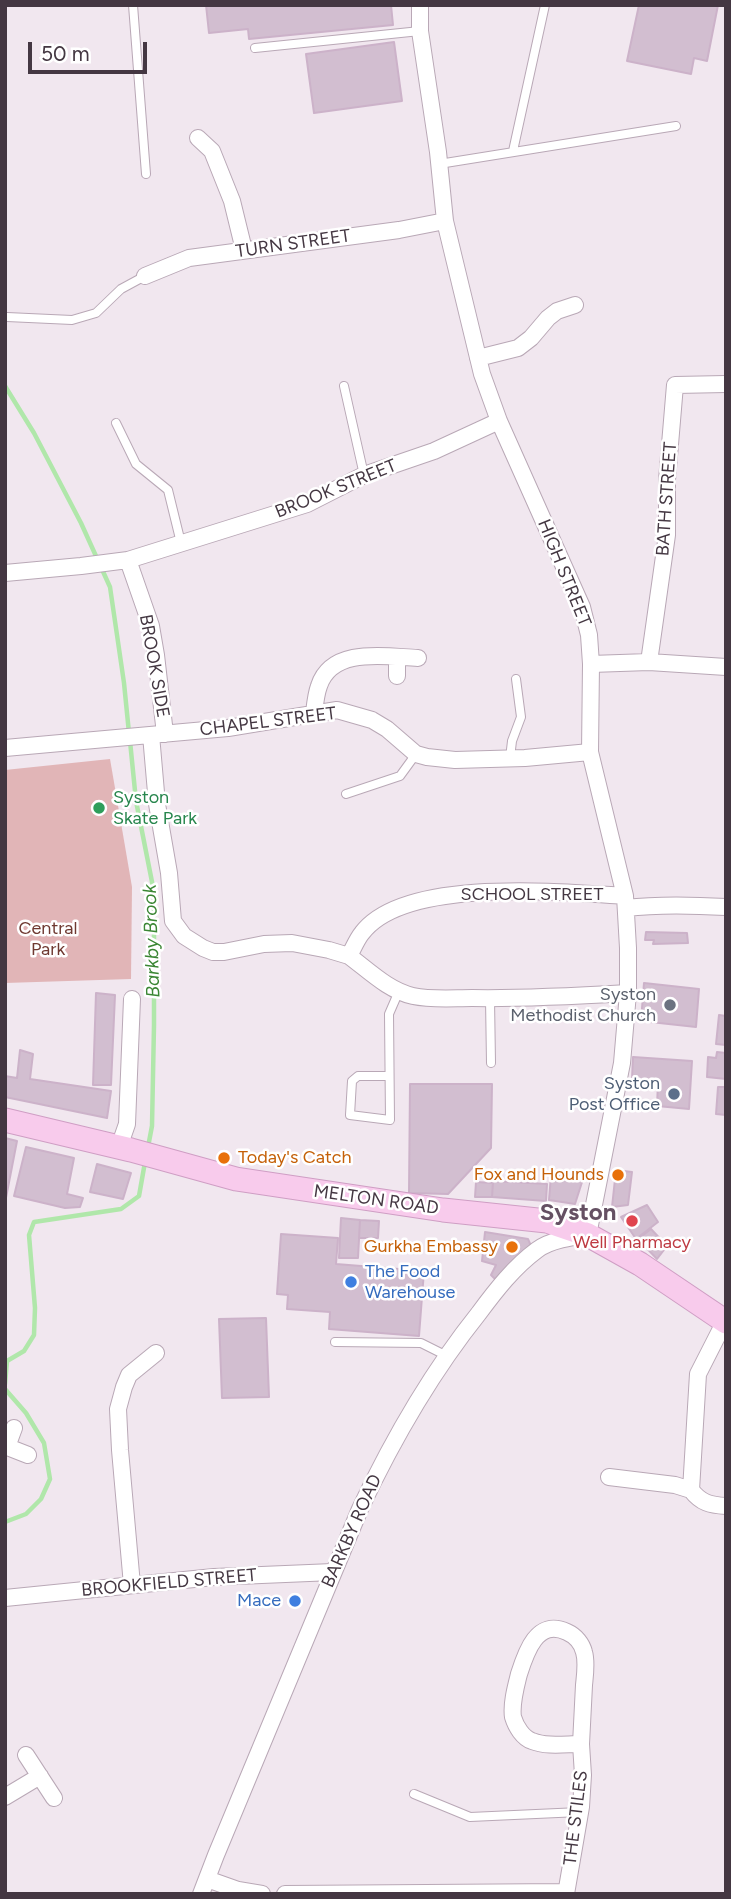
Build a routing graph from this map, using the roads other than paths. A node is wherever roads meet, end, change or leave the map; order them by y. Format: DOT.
graph roads {
  1 [pos="133,5"];
  2 [pos="420,5"];
  3 [pos="545,5"];
  4 [pos="420,31"];
  5 [pos="255,48"];
  6 [pos="676,126"];
  7 [pos="198,138"];
  8 [pos="513,151"];
  9 [pos="439,164"];
  10 [pos="146,174"];
  11 [pos="445,221"];
  12 [pos="244,250"];
  13 [pos="145,276"];
  14 [pos="575,306"];
  15 [pos="7,317"];
  16 [pos="478,358"];
  17 [pos="726,384"];
  18 [pos="344,386"];
  19 [pos="499,421"];
  20 [pos="116,422"];
  21 [pos="364,475"];
  22 [pos="181,543"];
  23 [pos="128,559"];
  24 [pos="5,573"];
  25 [pos="397,657"];
  26 [pos="418,658"];
  27 [pos="649,663"];
  28 [pos="592,664"];
  29 [pos="726,667"];
  30 [pos="397,676"];
  31 [pos="516,679"];
  32 [pos="314,713"];
  33 [pos="153,735"];
  34 [pos="5,748"];
  35 [pos="590,752"];
  36 [pos="416,754"];
  37 [pos="510,758"];
  38 [pos="346,794"];
  39 [pos="625,902"];
  40 [pos="726,907"];
  41 [pos="349,956"];
  42 [pos="399,991"];
  43 [pos="628,993"];
  44 [pos="132,999"];
  45 [pos="490,999"];
  46 [pos="491,1063"];
  47 [pos="389,1076"];
  48 [pos="5,1120"];
  49 [pos="125,1148"];
  50 [pos="588,1235"];
  51 [pos="725,1322"];
  52 [pos="335,1342"];
  53 [pos="156,1353"];
  54 [pos="447,1356"];
  55 [pos="14,1428"];
  56 [pos="6,1447"];
  57 [pos="28,1455"];
  58 [pos="609,1477"];
  59 [pos="691,1490"];
  60 [pos="726,1506"];
  61 [pos="333,1572"];
  62 [pos="132,1586"];
  63 [pos="5,1598"];
  64 [pos="581,1744"];
  65 [pos="26,1755"];
  66 [pos="40,1776"];
  67 [pos="414,1794"];
  68 [pos="5,1797"];
  69 [pos="54,1798"];
  70 [pos="580,1812"];
  71 [pos="204,1886"];
  72 [pos="566,1893"];
  73 [pos="262,1894"];
  74 [pos="285,1894"];
  1 -- 10 [label="lane"];
  2 -- 4 [label="street, HIGH STREET"];
  3 -- 8 [label="lane"];
  4 -- 5 [label="lane"];
  4 -- 9 [label="street, HIGH STREET"];
  6 -- 8 [label="lane"];
  7 -- 12 [label="street"];
  8 -- 9 [label="lane"];
  9 -- 11 [label="street, HIGH STREET"];
  11 -- 12 [label="street, TURN STREET"];
  11 -- 16 [label="street, HIGH STREET"];
  12 -- 13 [label="street, TURN STREET"];
  13 -- 15 [label="lane"];
  14 -- 16 [label="street"];
  16 -- 19 [label="street, HIGH STREET"];
  17 -- 27 [label="street, BATH STREET"];
  18 -- 21 [label="lane"];
  19 -- 21 [label="street, BROOK STREET"];
  19 -- 28 [label="street, HIGH STREET"];
  20 -- 22 [label="lane"];
  21 -- 22 [label="street, BROOK STREET"];
  22 -- 23 [label="street, BROOK STREET"];
  23 -- 24 [label="street, BROOK STREET"];
  23 -- 33 [label="street, BROOK SIDE"];
  25 -- 26 [label="street"];
  25 -- 30 [label="street"];
  25 -- 32 [label="street"];
  27 -- 28 [label="street"];
  27 -- 29 [label="street"];
  28 -- 35 [label="street, HIGH STREET"];
  31 -- 37 [label="lane"];
  32 -- 33 [label="street, CHAPEL STREET"];
  32 -- 36 [label="street, CHAPEL STREET"];
  33 -- 34 [label="street, CHAPEL STREET"];
  33 -- 41 [label="street, BROOK SIDE"];
  35 -- 37 [label="street"];
  35 -- 39 [label="street, HIGH STREET"];
  36 -- 37 [label="street"];
  36 -- 38 [label="lane"];
  39 -- 40 [label="street, SCHOOL STREET"];
  39 -- 41 [label="street, SCHOOL STREET"];
  39 -- 43 [label="street, HIGH STREET"];
  41 -- 42 [label="street"];
  42 -- 45 [label="street"];
  42 -- 47 [label="lane"];
  43 -- 45 [label="street"];
  43 -- 50 [label="street, HIGH STREET"];
  44 -- 49 [label="street"];
  45 -- 46 [label="lane"];
  47 -- 47 [label="lane"];
  48 -- 49 [label="street, MELTON ROAD"];
  49 -- 50 [label="street, MELTON ROAD"];
  50 -- 51 [label="street, MELTON ROAD"];
  50 -- 54 [label="street, BARKBY ROAD"];
  51 -- 59 [label="street"];
  52 -- 54 [label="lane"];
  53 -- 62 [label="street"];
  54 -- 61 [label="street, BARKBY ROAD"];
  55 -- 56 [label="street"];
  56 -- 57 [label="street"];
  58 -- 59 [label="street"];
  59 -- 60 [label="street"];
  61 -- 62 [label="street, BROOKFIELD STREET"];
  61 -- 71 [label="street, BARKBY ROAD"];
  62 -- 63 [label="street, BROOKFIELD STREET"];
  64 -- 64 [label="street, THE STILES"];
  64 -- 70 [label="street, THE STILES"];
  65 -- 66 [label="street"];
  66 -- 68 [label="street"];
  66 -- 69 [label="street"];
  67 -- 70 [label="lane"];
  70 -- 72 [label="street, THE STILES"];
  71 -- 73 [label="street"];
  72 -- 74 [label="street"];
}
